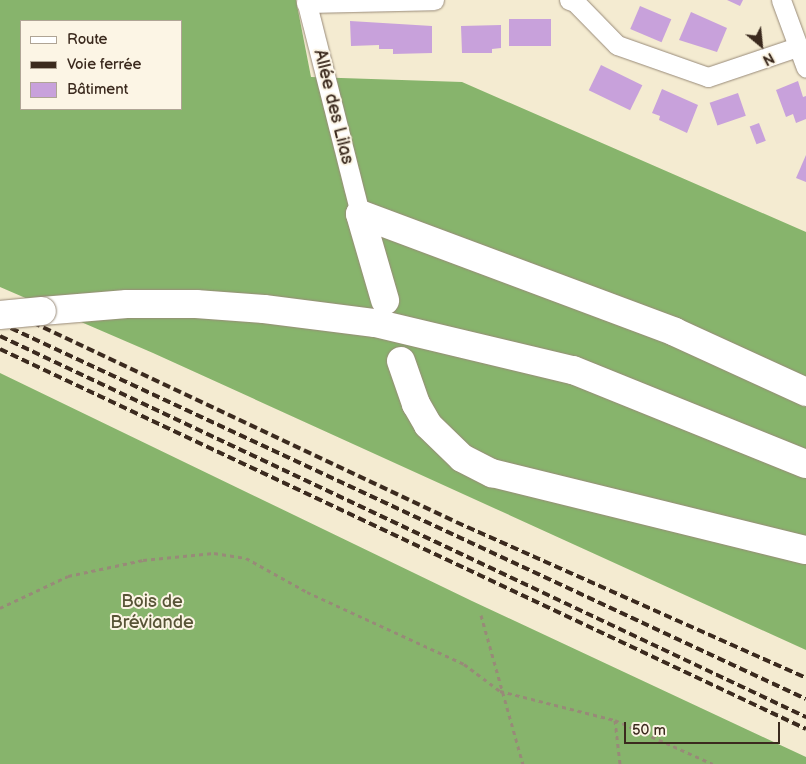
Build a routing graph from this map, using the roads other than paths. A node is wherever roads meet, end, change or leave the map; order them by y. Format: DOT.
graph roads {
  1 [pos="434,0"];
  2 [pos="569,0"];
  3 [pos="781,0"];
  4 [pos="306,1"];
  5 [pos="797,47"];
  6 [pos="806,68"];
  7 [pos="360,214"];
  8 [pos="385,300"];
  9 [pos="0,315"];
  10 [pos="401,361"];
  11 [pos="806,392"];
  12 [pos="806,464"];
  13 [pos="806,550"];
  1 -- 4 [label="street"];
  2 -- 5 [label="street"];
  3 -- 5 [label="street"];
  4 -- 7 [label="street, Allée des Lilas"];
  5 -- 6 [label="street"];
  7 -- 8 [label="main road"];
  7 -- 11 [label="main road"];
  9 -- 12 [label="main road, bridge"];
  10 -- 13 [label="main road"];
}
